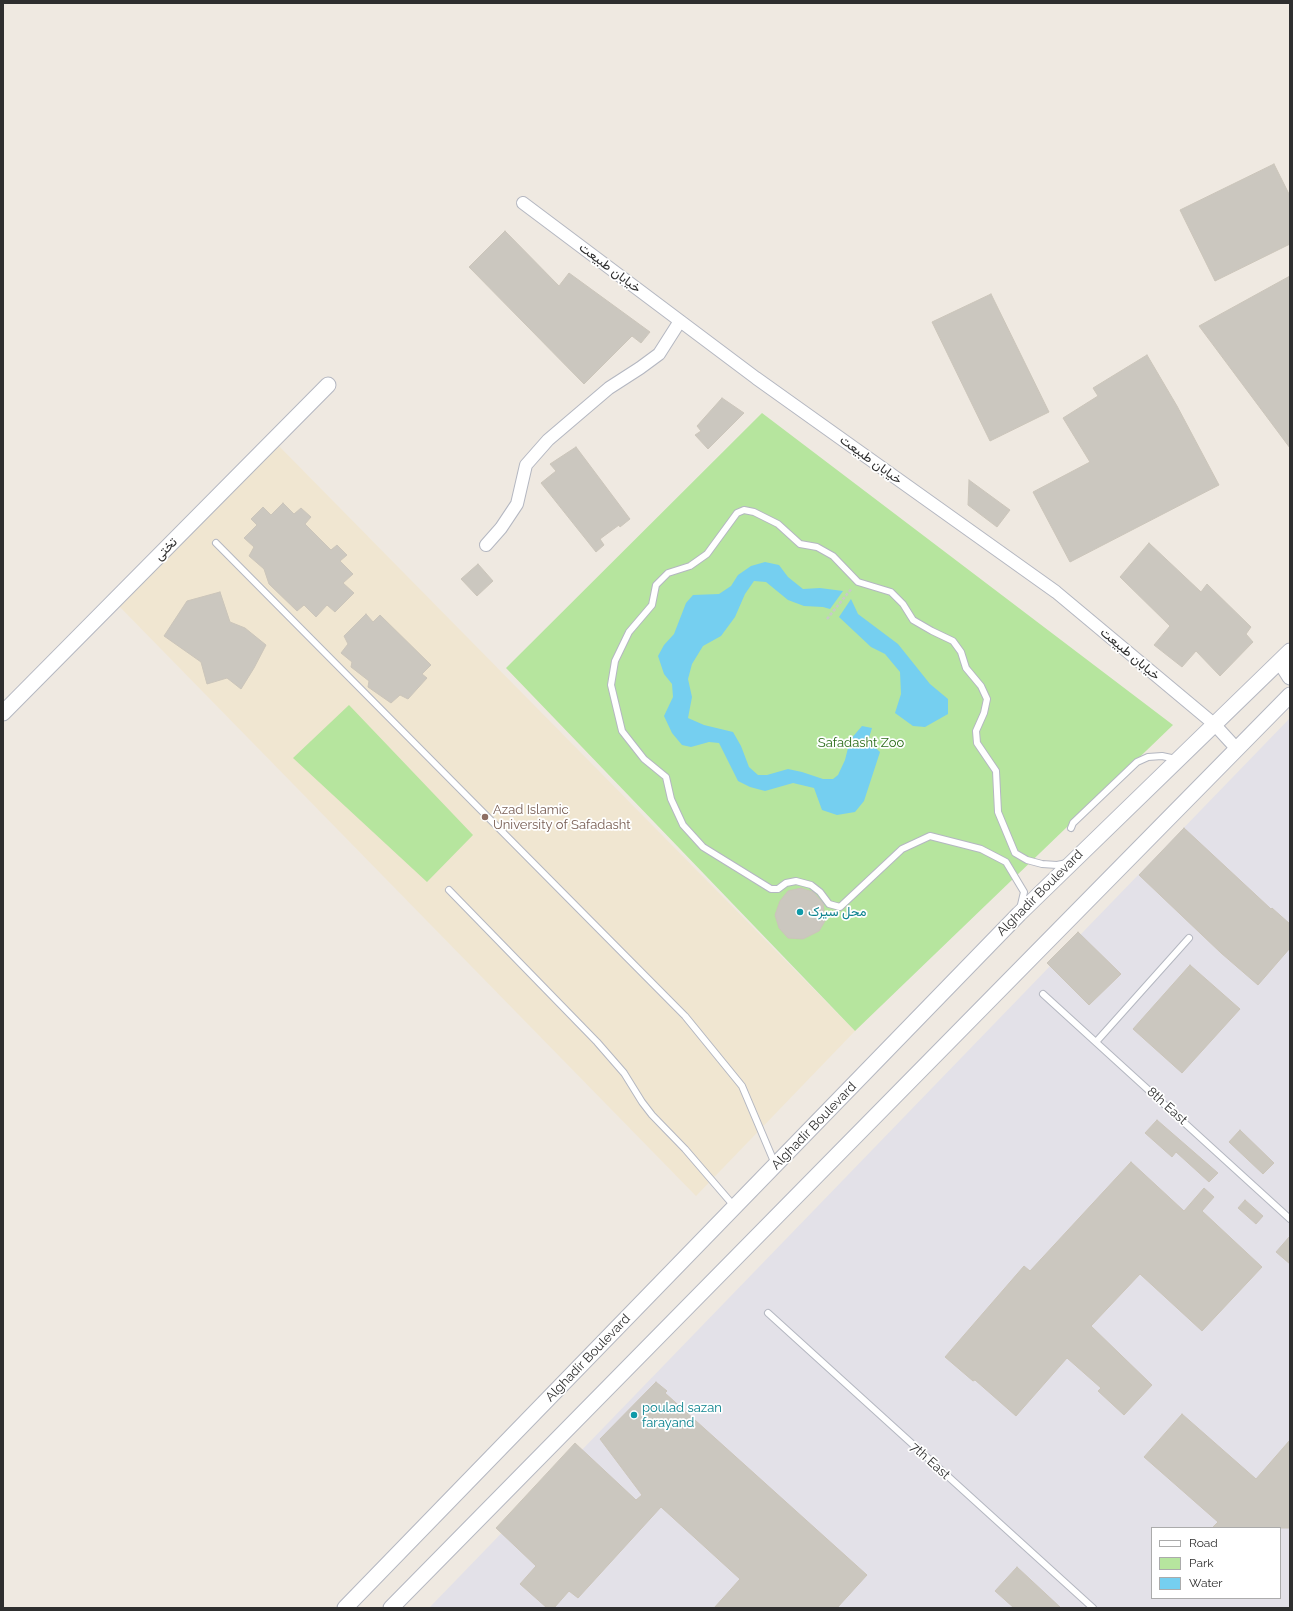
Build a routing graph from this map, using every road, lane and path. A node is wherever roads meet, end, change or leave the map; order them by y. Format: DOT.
graph roads {
  1 [pos="523,203"];
  2 [pos="680,321"];
  3 [pos="328,385"];
  4 [pos="216,543"];
  5 [pos="486,546"];
  6 [pos="858,582"];
  7 [pos="827,619"];
  8 [pos="1285,656"];
  9 [pos="1290,677"];
  10 [pos="1290,695"];
  11 [pos="3,713"];
  12 [pos="1214,724"];
  13 [pos="1236,748"];
  14 [pos="1178,759"];
  15 [pos="1070,828"];
  16 [pos="1071,862"];
  17 [pos="449,890"];
  18 [pos="1019,914"];
  19 [pos="1189,938"];
  20 [pos="1043,994"];
  21 [pos="1096,1042"];
  22 [pos="776,1166"];
  23 [pos="735,1207"];
  24 [pos="1290,1218"];
  25 [pos="768,1313"];
  26 [pos="345,1608"];
  27 [pos="391,1608"];
  28 [pos="1093,1608"];
  1 -- 2 [label="street, خیابان طبیعت"];
  2 -- 5 [label="street"];
  2 -- 12 [label="street, خیابان طبیعت"];
  3 -- 11 [label="street, تختی"];
  4 -- 22 [label="lane"];
  6 -- 7 [label="path"];
  6 -- 16 [label="lane"];
  6 -- 18 [label="lane"];
  8 -- 9 [label="street"];
  8 -- 12 [label="street, Alghadir Boulevard"];
  10 -- 13 [label="street"];
  12 -- 13 [label="street, خیابان طبیعت"];
  12 -- 14 [label="street, Alghadir Boulevard"];
  13 -- 27 [label="street"];
  14 -- 15 [label="lane"];
  14 -- 16 [label="street, Alghadir Boulevard"];
  16 -- 18 [label="street, Alghadir Boulevard"];
  17 -- 23 [label="lane"];
  18 -- 22 [label="street, Alghadir Boulevard"];
  19 -- 21 [label="lane"];
  20 -- 21 [label="lane, 8th East"];
  21 -- 24 [label="lane, 8th East"];
  22 -- 23 [label="street, Alghadir Boulevard"];
  23 -- 26 [label="street, Alghadir Boulevard"];
  25 -- 28 [label="lane, 7th East"];
}
